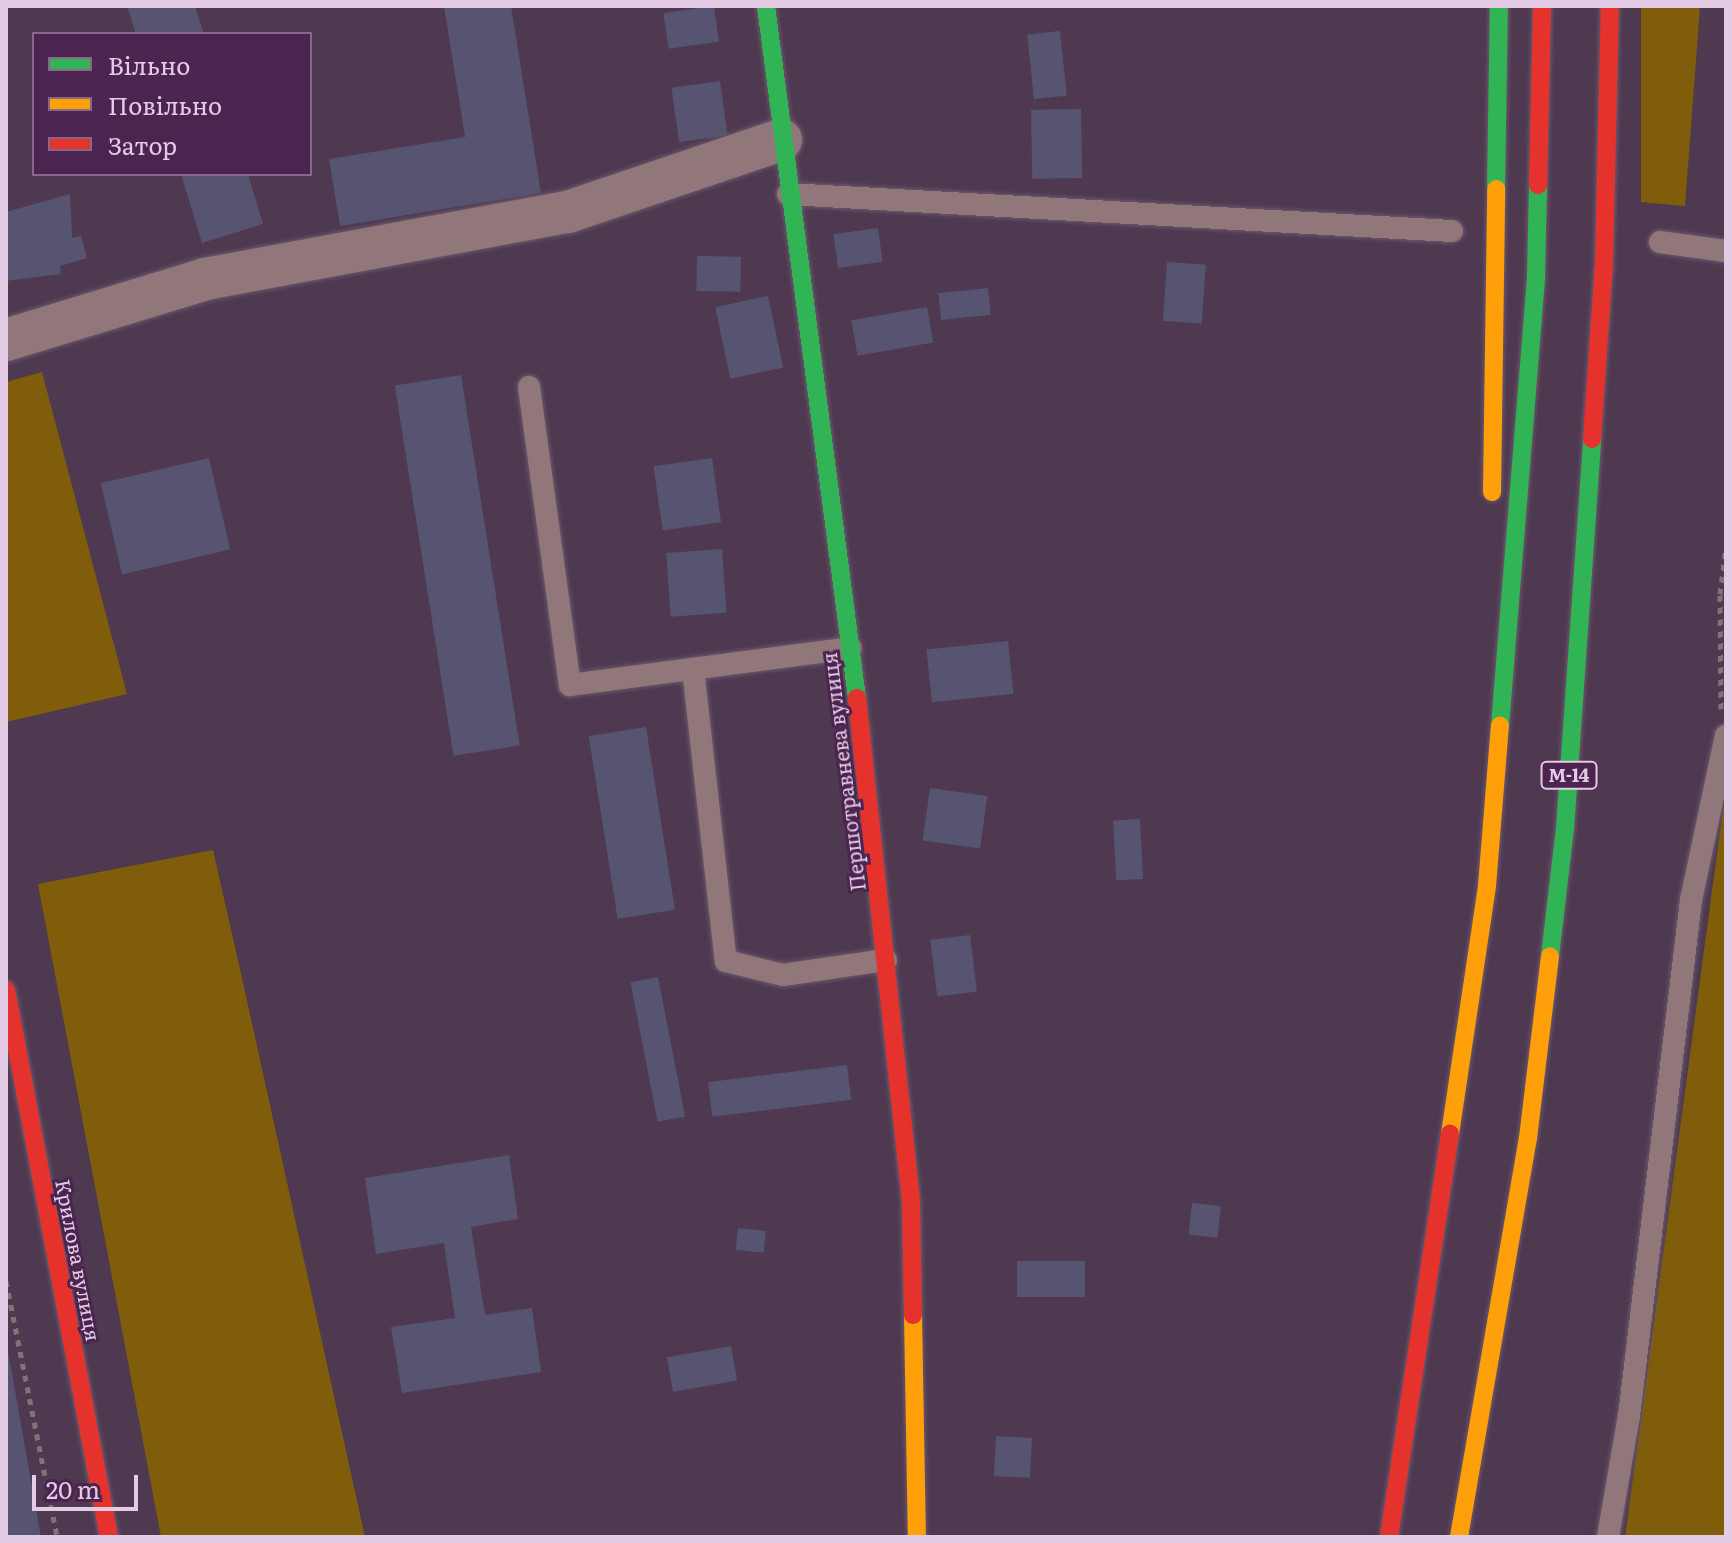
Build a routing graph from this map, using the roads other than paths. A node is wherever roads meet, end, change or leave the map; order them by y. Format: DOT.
graph roads {
  1 [pos="766,6"];
  2 [pos="1499,6"];
  3 [pos="1542,6"];
  4 [pos="1610,6"];
  5 [pos="781,140"];
  6 [pos="788,194"];
  7 [pos="1452,231"];
  8 [pos="1660,242"];
  9 [pos="1726,251"];
  10 [pos="6,340"];
  11 [pos="529,387"];
  12 [pos="1492,510"];
  13 [pos="1491,588"];
  14 [pos="851,648"];
  15 [pos="693,669"];
  16 [pos="1724,741"];
  17 [pos="1487,886"];
  18 [pos="886,960"];
  19 [pos="6,990"];
  20 [pos="109,1537"];
  21 [pos="917,1537"];
  22 [pos="1389,1537"];
  23 [pos="1459,1537"];
  24 [pos="1608,1537"];
  1 -- 5 [label="main road, Першотравнева вулиця"];
  2 -- 12 [label="main road"];
  3 -- 17 [label="main road"];
  4 -- 23 [label="main road, М-14"];
  5 -- 6 [label="main road, Першотравнева вулиця"];
  5 -- 10 [label="street"];
  6 -- 7 [label="lane"];
  6 -- 14 [label="main road, Першотравнева вулиця"];
  8 -- 9 [label="lane"];
  11 -- 15 [label="lane"];
  13 -- 17 [label="main road"];
  14 -- 15 [label="lane"];
  14 -- 18 [label="main road, Першотравнева вулиця"];
  15 -- 18 [label="lane"];
  16 -- 24 [label="lane"];
  17 -- 22 [label="main road"];
  18 -- 21 [label="main road, Першотравнева вулиця"];
  19 -- 20 [label="main road, Крилова вулиця"];
}
